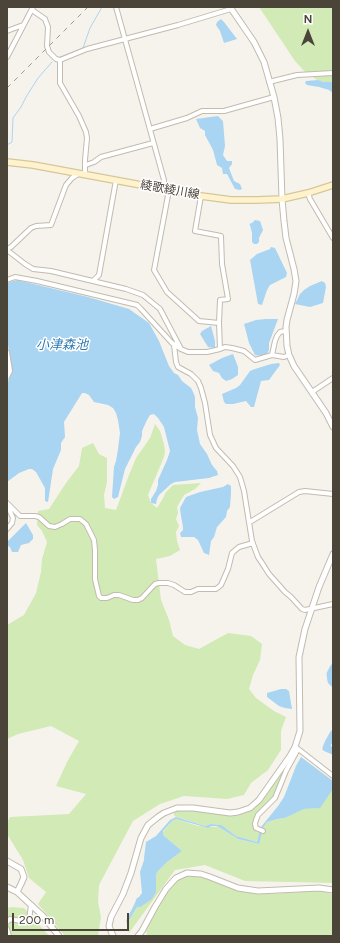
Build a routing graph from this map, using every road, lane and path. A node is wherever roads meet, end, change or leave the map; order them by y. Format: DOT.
graph roads {
  1 [pos="116,7"];
  2 [pos="32,8"];
  3 [pos="230,8"];
  4 [pos="24,24"];
  5 [pos="7,31"];
  6 [pos="125,39"];
  7 [pos="7,57"];
  8 [pos="60,60"];
  9 [pos="333,73"];
  10 [pos="270,82"];
  11 [pos="274,97"];
  12 [pos="150,129"];
  13 [pos="153,143"];
  14 [pos="7,162"];
  15 [pos="86,165"];
  16 [pos="78,174"];
  17 [pos="85,175"];
  18 [pos="116,180"];
  19 [pos="333,185"];
  20 [pos="166,189"];
  21 [pos="308,193"];
  22 [pos="201,196"];
  23 [pos="282,199"];
  24 [pos="333,238"];
  25 [pos="7,249"];
  26 [pos="7,280"];
  27 [pos="93,281"];
  28 [pos="220,323"];
  29 [pos="285,331"];
  30 [pos="174,345"];
  31 [pos="181,349"];
  32 [pos="220,349"];
  33 [pos="7,352"];
  34 [pos="272,355"];
  35 [pos="289,355"];
  36 [pos="7,377"];
  37 [pos="333,378"];
  38 [pos="312,392"];
  39 [pos="333,427"];
  40 [pos="333,494"];
  41 [pos="7,504"];
  42 [pos="250,522"];
  43 [pos="7,529"];
  44 [pos="253,543"];
  45 [pos="333,554"];
  46 [pos="333,604"];
  47 [pos="312,608"];
  48 [pos="297,748"];
  49 [pos="333,776"];
  50 [pos="263,831"];
  51 [pos="7,861"];
  52 [pos="7,887"];
  53 [pos="333,890"];
  54 [pos="17,892"];
  55 [pos="31,905"];
  56 [pos="7,922"];
  57 [pos="7,929"];
  58 [pos="143,934"];
  59 [pos="9,936"];
  60 [pos="59,936"];
  61 [pos="113,936"];
  62 [pos="138,936"];
  1 -- 6 [label="street"];
  2 -- 4 [label="street"];
  2 -- 8 [label="street"];
  3 -- 6 [label="street"];
  3 -- 10 [label="street"];
  4 -- 5 [label="street"];
  4 -- 7 [label="street"];
  6 -- 8 [label="street"];
  6 -- 12 [label="street"];
  8 -- 15 [label="street"];
  9 -- 10 [label="street"];
  10 -- 11 [label="street"];
  11 -- 12 [label="street"];
  11 -- 23 [label="street"];
  12 -- 13 [label="street"];
  13 -- 15 [label="street"];
  13 -- 20 [label="street"];
  14 -- 16 [label="main road, 綾歌綾川線"];
  15 -- 17 [label="street"];
  16 -- 17 [label="main road, 綾歌綾川線"];
  16 -- 25 [label="street"];
  17 -- 18 [label="main road, 綾歌綾川線"];
  18 -- 20 [label="main road, 綾歌綾川線"];
  18 -- 27 [label="street"];
  19 -- 21 [label="main road, 綾歌綾川線"];
  20 -- 22 [label="main road, 綾歌綾川線"];
  20 -- 28 [label="street"];
  21 -- 23 [label="main road, 綾歌綾川線"];
  21 -- 24 [label="street"];
  22 -- 23 [label="main road, 綾歌綾川線"];
  22 -- 28 [label="street"];
  23 -- 29 [label="street"];
  25 -- 27 [label="street"];
  26 -- 30 [label="street"];
  27 -- 31 [label="street"];
  28 -- 32 [label="street"];
  29 -- 34 [label="street"];
  29 -- 35 [label="street"];
  30 -- 31 [label="street"];
  30 -- 42 [label="street"];
  31 -- 32 [label="street"];
  32 -- 34 [label="street"];
  33 -- 36 [label="street"];
  34 -- 35 [label="street"];
  35 -- 38 [label="street"];
  37 -- 38 [label="street"];
  38 -- 39 [label="street"];
  40 -- 42 [label="street"];
  41 -- 43 [label="street"];
  41 -- 44 [label="street"];
  42 -- 44 [label="street"];
  44 -- 47 [label="street"];
  45 -- 47 [label="street"];
  46 -- 47 [label="street"];
  47 -- 48 [label="street"];
  48 -- 49 [label="street"];
  48 -- 50 [label="street"];
  48 -- 61 [label="street"];
  51 -- 54 [label="street"];
  52 -- 54 [label="street"];
  53 -- 58 [label="street"];
  54 -- 55 [label="street"];
  55 -- 56 [label="street"];
  55 -- 60 [label="street"];
  57 -- 59 [label="street"];
  58 -- 62 [label="street"];
}
